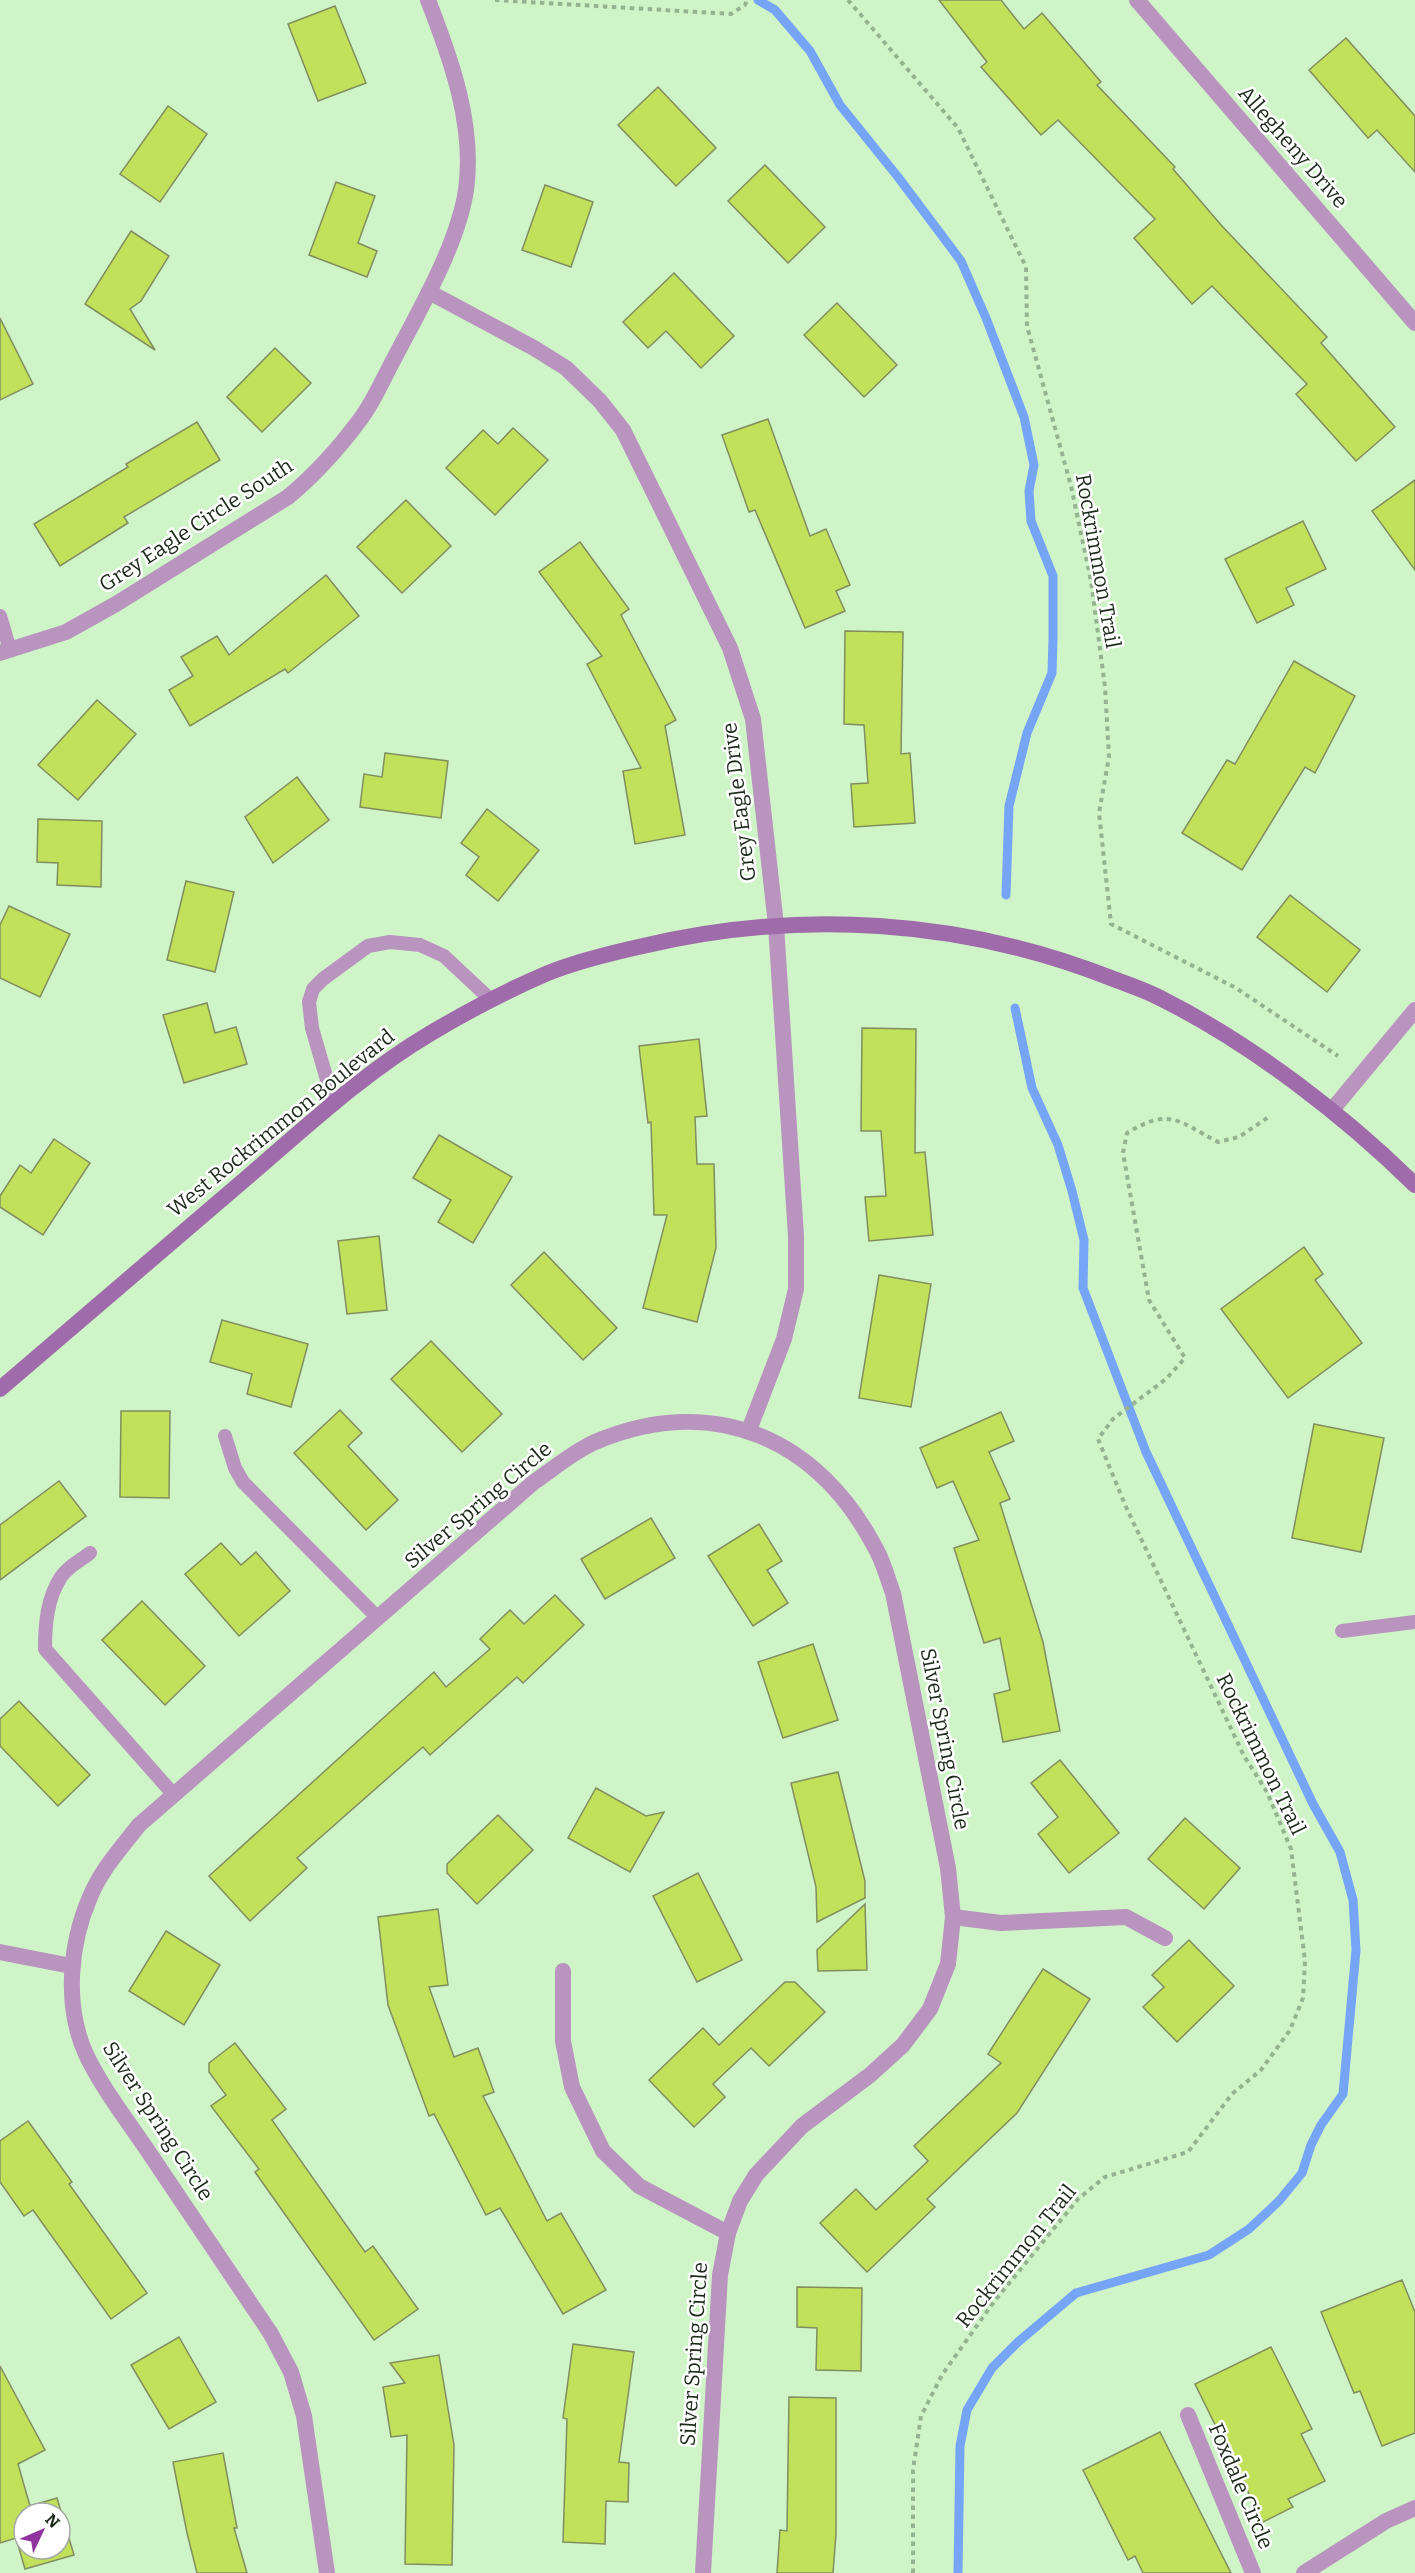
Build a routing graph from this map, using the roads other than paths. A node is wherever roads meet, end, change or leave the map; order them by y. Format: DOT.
graph roads {
  1 [pos="428,0"];
  2 [pos="1137,0"];
  3 [pos="429,292"];
  4 [pos="1415,323"];
  5 [pos="0,616"];
  6 [pos="5,651"];
  7 [pos="776,925"];
  8 [pos="490,1000"];
  9 [pos="1415,1010"];
  10 [pos="334,1104"];
  11 [pos="1332,1110"];
  12 [pos="1415,1185"];
  13 [pos="0,1389"];
  14 [pos="749,1430"];
  15 [pos="225,1436"];
  16 [pos="90,1553"];
  17 [pos="378,1618"];
  18 [pos="1415,1622"];
  19 [pos="1342,1631"];
  20 [pos="174,1795"];
  21 [pos="953,1917"];
  22 [pos="1165,1938"];
  23 [pos="0,1952"];
  24 [pos="71,1966"];
  25 [pos="563,1971"];
  26 [pos="728,2233"];
  27 [pos="1188,2415"];
  28 [pos="1415,2508"];
  29 [pos="327,2573"];
  30 [pos="703,2573"];
  31 [pos="1253,2573"];
  32 [pos="1304,2573"];
  1 -- 3 [label="street, Grey Eagle Circle South"];
  2 -- 4 [label="street, Allegheny Drive"];
  3 -- 6 [label="street, Grey Eagle Circle South"];
  3 -- 7 [label="street, Grey Eagle Drive"];
  5 -- 6 [label="lane"];
  7 -- 8 [label="main road, West Rockrimmon Boulevard"];
  7 -- 11 [label="main road, West Rockrimmon Boulevard"];
  7 -- 14 [label="street, Grey Eagle Drive"];
  8 -- 10 [label="main road, West Rockrimmon Boulevard"];
  8 -- 10 [label="lane"];
  9 -- 11 [label="street"];
  10 -- 13 [label="main road, West Rockrimmon Boulevard"];
  11 -- 12 [label="main road, West Rockrimmon Boulevard"];
  14 -- 17 [label="street, Silver Spring Circle"];
  14 -- 21 [label="street, Silver Spring Circle"];
  15 -- 17 [label="lane"];
  16 -- 20 [label="lane"];
  17 -- 20 [label="street, Silver Spring Circle"];
  18 -- 19 [label="lane"];
  20 -- 24 [label="street, Silver Spring Circle"];
  21 -- 22 [label="street"];
  21 -- 26 [label="street, Silver Spring Circle"];
  23 -- 24 [label="street"];
  24 -- 29 [label="street, Silver Spring Circle"];
  25 -- 26 [label="street"];
  26 -- 30 [label="street, Silver Spring Circle"];
  27 -- 31 [label="street, Foxdale Circle"];
  28 -- 32 [label="street"];
}
